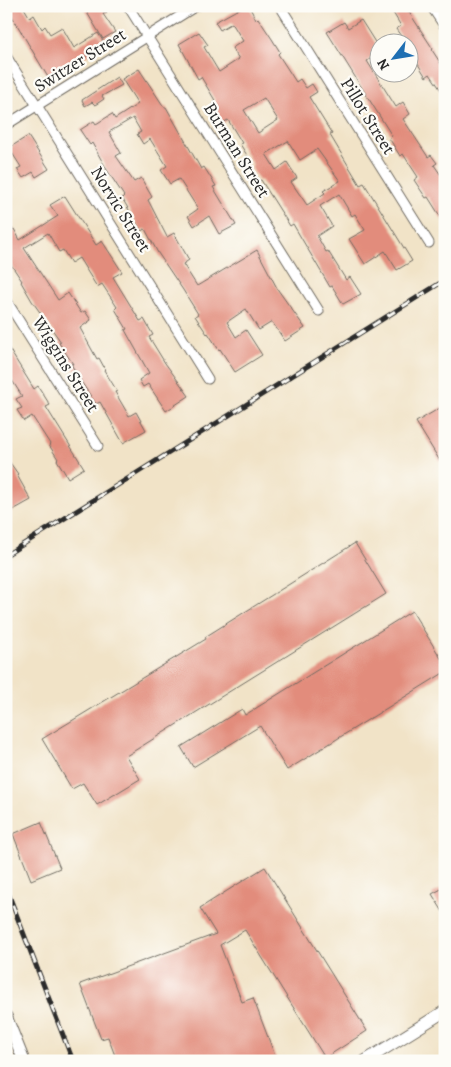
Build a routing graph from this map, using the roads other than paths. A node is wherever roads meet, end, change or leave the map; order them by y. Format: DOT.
graph roads {
  1 [pos="128,6"];
  2 [pos="196,6"];
  3 [pos="280,6"];
  4 [pos="432,6"];
  5 [pos="445,27"];
  6 [pos="147,37"];
  7 [pos="6,56"];
  8 [pos="37,106"];
  9 [pos="6,125"];
  10 [pos="429,243"];
  11 [pos="6,300"];
  12 [pos="319,311"];
  13 [pos="208,379"];
  14 [pos="98,446"];
  15 [pos="445,1011"];
  16 [pos="6,1016"];
  17 [pos="24,1061"];
  18 [pos="365,1061"];
  1 -- 6 [label="street, Burman Street"];
  2 -- 6 [label="street, Switzer Street"];
  3 -- 10 [label="street, Pillot Street"];
  4 -- 5 [label="street"];
  6 -- 8 [label="street, Switzer Street"];
  6 -- 12 [label="street, Burman Street"];
  7 -- 8 [label="street, Norvic Street"];
  8 -- 9 [label="street, Switzer Street"];
  8 -- 13 [label="street, Norvic Street"];
  11 -- 14 [label="street, Wiggins Street"];
  15 -- 18 [label="main road"];
  16 -- 17 [label="main road"];
}
